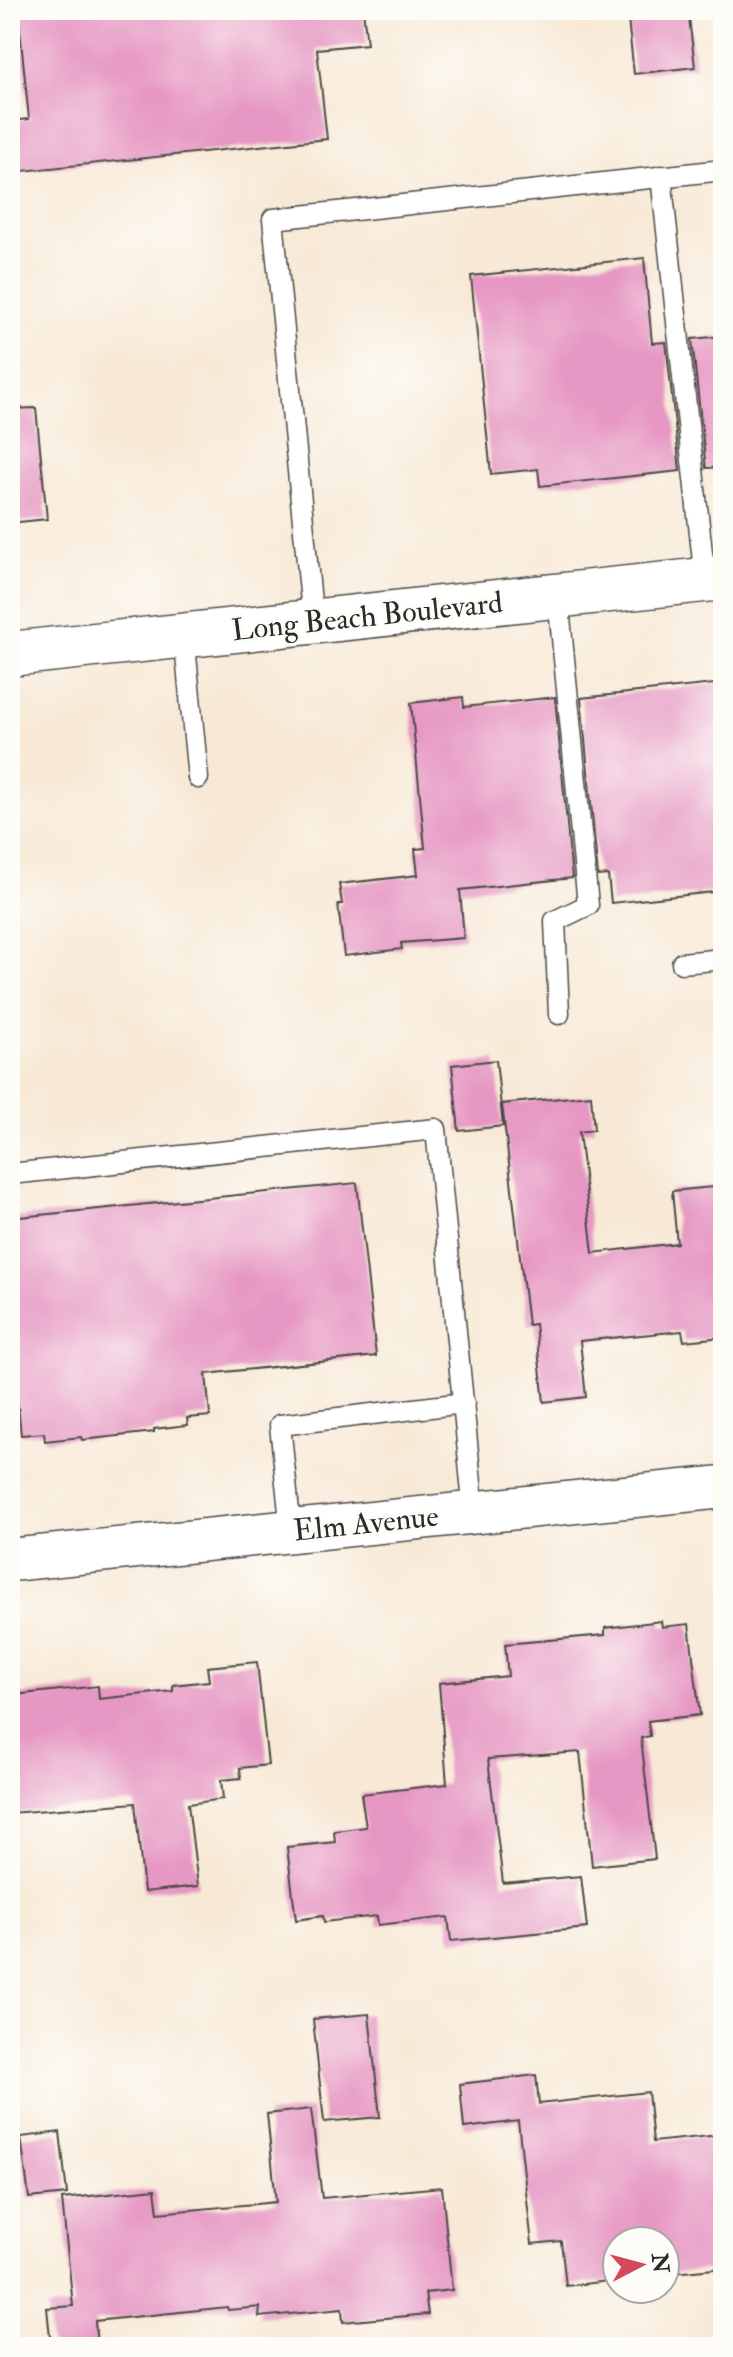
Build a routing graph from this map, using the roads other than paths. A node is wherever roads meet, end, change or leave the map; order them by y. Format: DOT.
graph roads {
  1 [pos="723,170"];
  2 [pos="661,176"];
  3 [pos="714,579"];
  4 [pos="558,597"];
  5 [pos="313,622"];
  6 [pos="184,635"];
  7 [pos="10,654"];
  8 [pos="198,778"];
  9 [pos="723,959"];
  10 [pos="682,963"];
  11 [pos="559,1014"];
  12 [pos="10,1174"];
  13 [pos="464,1403"];
  14 [pos="723,1487"];
  15 [pos="474,1513"];
  16 [pos="291,1531"];
  17 [pos="10,1560"];
  1 -- 2 [label="lane"];
  2 -- 3 [label="lane"];
  2 -- 5 [label="lane"];
  3 -- 4 [label="main road, Long Beach Boulevard"];
  4 -- 5 [label="main road, Long Beach Boulevard"];
  4 -- 11 [label="lane"];
  5 -- 6 [label="main road, Long Beach Boulevard"];
  6 -- 7 [label="main road, Long Beach Boulevard"];
  6 -- 8 [label="lane"];
  9 -- 10 [label="lane"];
  12 -- 13 [label="lane"];
  13 -- 15 [label="lane"];
  13 -- 16 [label="lane"];
  14 -- 15 [label="street, Elm Avenue"];
  15 -- 16 [label="street, Elm Avenue"];
  16 -- 17 [label="street, Elm Avenue"];
}
